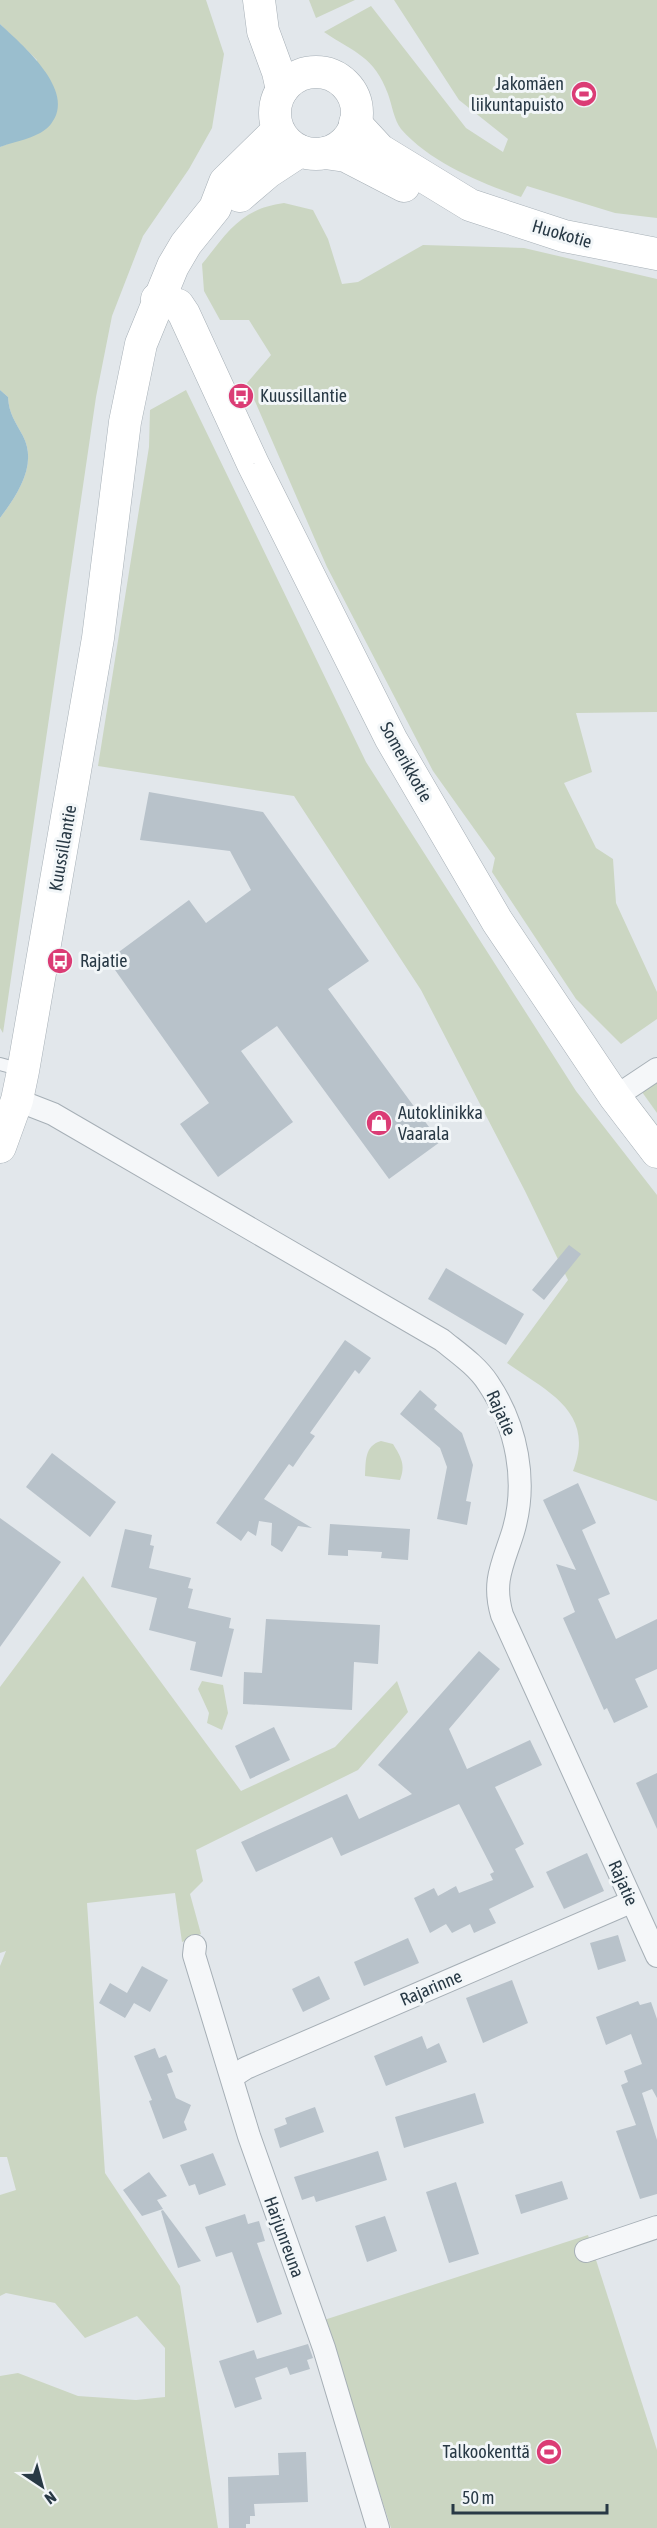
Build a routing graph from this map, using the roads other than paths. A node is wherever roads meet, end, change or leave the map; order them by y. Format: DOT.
graph roads {
  1 [pos="261,0"];
  2 [pos="313,72"];
  3 [pos="282,90"];
  4 [pos="355,123"];
  5 [pos="301,145"];
  6 [pos="470,205"];
  7 [pos="657,254"];
  8 [pos="157,299"];
  9 [pos="657,1069"];
  10 [pos="14,1078"];
  11 [pos="615,1097"];
  12 [pos="0,1147"];
  13 [pos="657,1152"];
  14 [pos="631,1902"];
  15 [pos="195,1946"];
  16 [pos="657,1956"];
  17 [pos="232,2077"];
  18 [pos="657,2227"];
  19 [pos="586,2251"];
  20 [pos="378,2528"];
  1 -- 2 [label="main road"];
  1 -- 3 [label="main road"];
  2 -- 3 [label="main road"];
  2 -- 4 [label="main road"];
  3 -- 5 [label="main road"];
  4 -- 5 [label="main road"];
  4 -- 6 [label="main road, Huokotie"];
  5 -- 6 [label="main road, Huokotie"];
  5 -- 8 [label="main road"];
  6 -- 7 [label="main road, Huokotie"];
  8 -- 10 [label="main road, Kuussillantie"];
  8 -- 11 [label="main road, Somerikkotie"];
  9 -- 11 [label="street"];
  10 -- 12 [label="main road, Kuussillantie"];
  10 -- 14 [label="street, Rajatie"];
  11 -- 13 [label="main road, Somerikkotie"];
  14 -- 16 [label="street, Rajatie"];
  14 -- 17 [label="street, Rajarinne"];
  15 -- 17 [label="street, Harjunreuna"];
  17 -- 20 [label="street, Harjunreuna"];
  18 -- 19 [label="street"];
}
